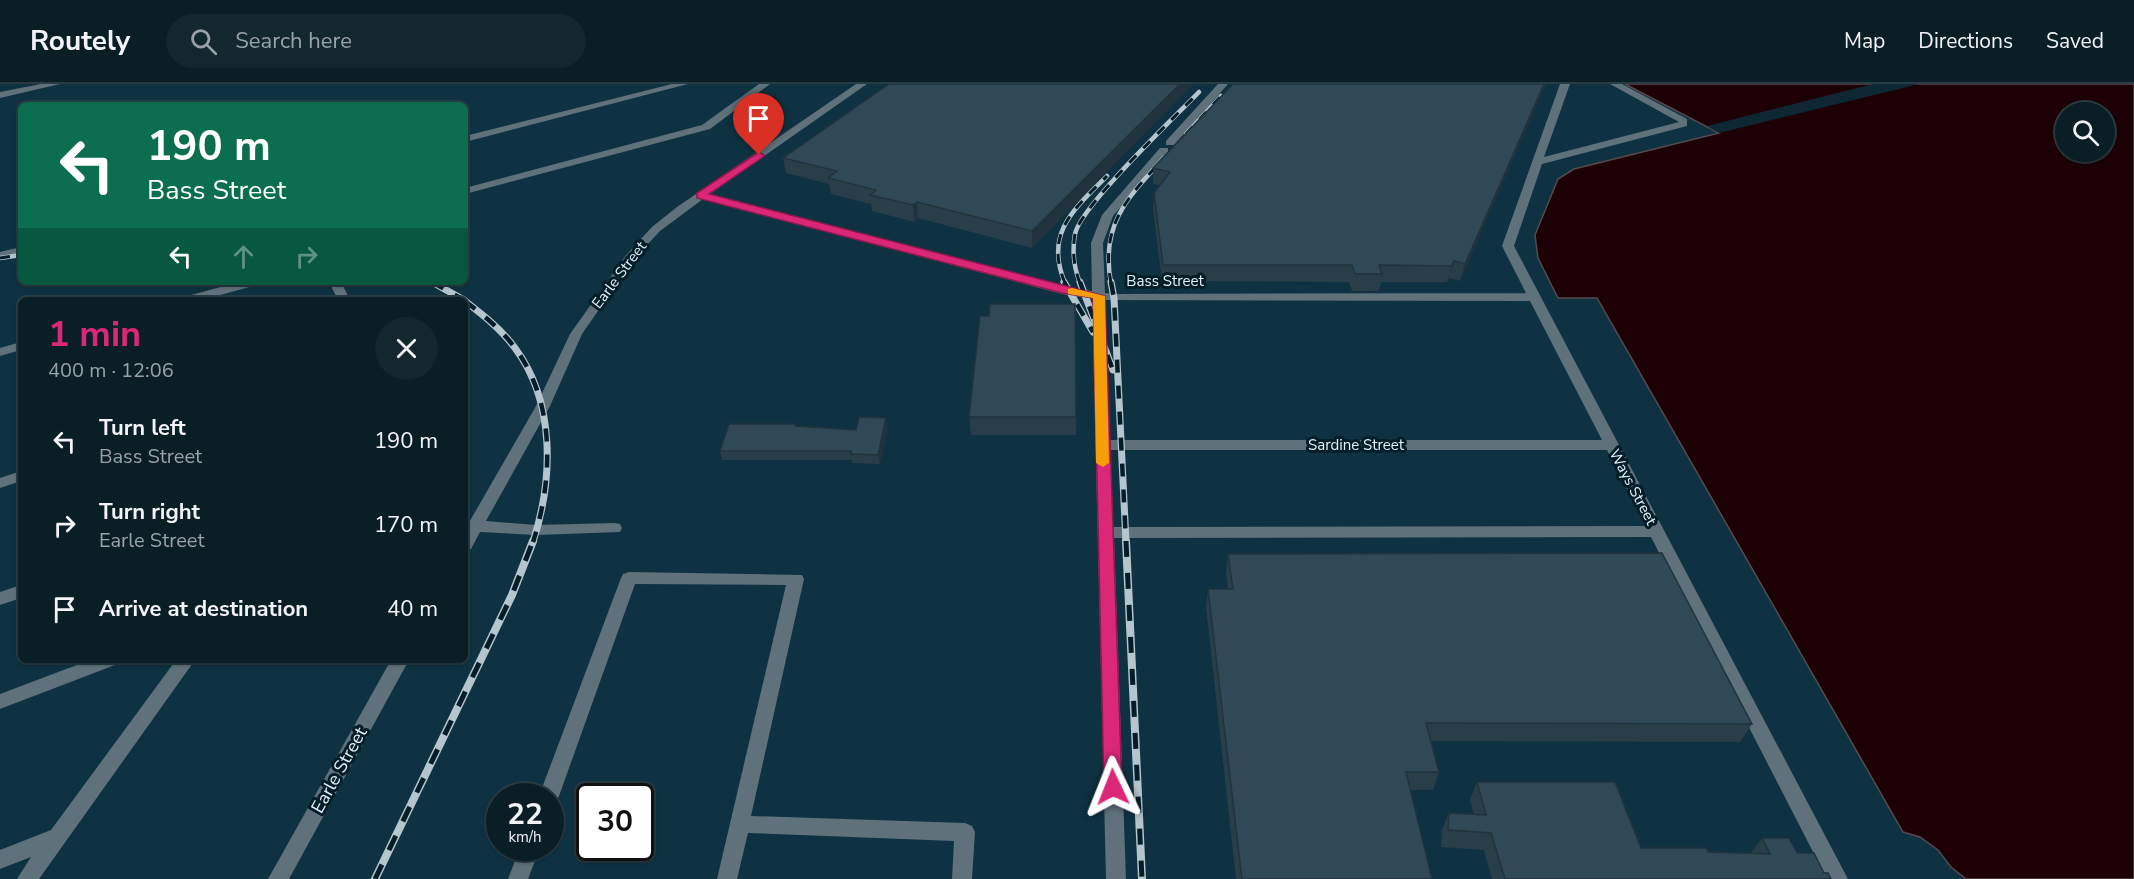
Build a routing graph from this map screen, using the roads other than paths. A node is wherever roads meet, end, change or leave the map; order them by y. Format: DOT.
graph roads {
  1 [pos="55,84"];
  2 [pos="683,84"];
  3 [pos="765,84"];
  4 [pos="862,84"];
  5 [pos="1223,84"];
  6 [pos="1615,84"];
  7 [pos="1567,85"];
  8 [pos="0,95"];
  9 [pos="468,138"];
  10 [pos="1538,162"];
  11 [pos="468,190"];
  12 [pos="701,195"];
  13 [pos="18,252"];
  14 [pos="0,256"];
  15 [pos="242,285"];
  16 [pos="1099,296"];
  17 [pos="199,297"];
  18 [pos="1534,297"];
  19 [pos="18,347"];
  20 [pos="0,352"];
  21 [pos="1102,445"];
  22 [pos="1611,446"];
  23 [pos="18,477"];
  24 [pos="0,483"];
  25 [pos="476,526"];
  26 [pos="615,528"];
  27 [pos="1655,531"];
  28 [pos="1105,533"];
  29 [pos="468,540"];
  30 [pos="18,592"];
  31 [pos="0,599"];
  32 [pos="101,663"];
  33 [pos="184,663"];
  34 [pos="398,663"];
  35 [pos="0,702"];
  36 [pos="554,783"];
  37 [pos="740,824"];
  38 [pos="58,836"];
  39 [pos="0,860"];
  40 [pos="525,861"];
  41 [pos="27,879"];
  42 [pos="278,879"];
  43 [pos="518,879"];
  44 [pos="727,879"];
  45 [pos="962,879"];
  46 [pos="1116,879"];
  47 [pos="1838,879"];
  1 -- 8 [label="street"];
  2 -- 9 [label="street"];
  3 -- 11 [label="street"];
  4 -- 12 [label="street, Earle Street"];
  5 -- 16 [label="street"];
  6 -- 10 [label="street"];
  7 -- 10 [label="street, Ways Street"];
  10 -- 18 [label="street, Ways Street"];
  12 -- 16 [label="street, Bass Street"];
  12 -- 25 [label="street, Earle Street"];
  13 -- 14 [label="street"];
  15 -- 17 [label="street"];
  16 -- 18 [label="street, Bass Street"];
  16 -- 21 [label="street"];
  18 -- 22 [label="street, Ways Street"];
  19 -- 20 [label="street"];
  21 -- 22 [label="street, Sardine Street"];
  21 -- 28 [label="street"];
  22 -- 27 [label="street, Ways Street"];
  23 -- 24 [label="street"];
  25 -- 26 [label="street"];
  25 -- 29 [label="street, Earle Street"];
  27 -- 28 [label="street"];
  27 -- 47 [label="street, Ways Street"];
  28 -- 46 [label="street"];
  30 -- 31 [label="street"];
  32 -- 35 [label="street"];
  33 -- 38 [label="street"];
  34 -- 42 [label="street, Earle Street"];
  36 -- 37 [label="street"];
  37 -- 44 [label="street"];
  37 -- 45 [label="street"];
  38 -- 39 [label="street"];
  38 -- 41 [label="street"];
  40 -- 43 [label="street"];
}
